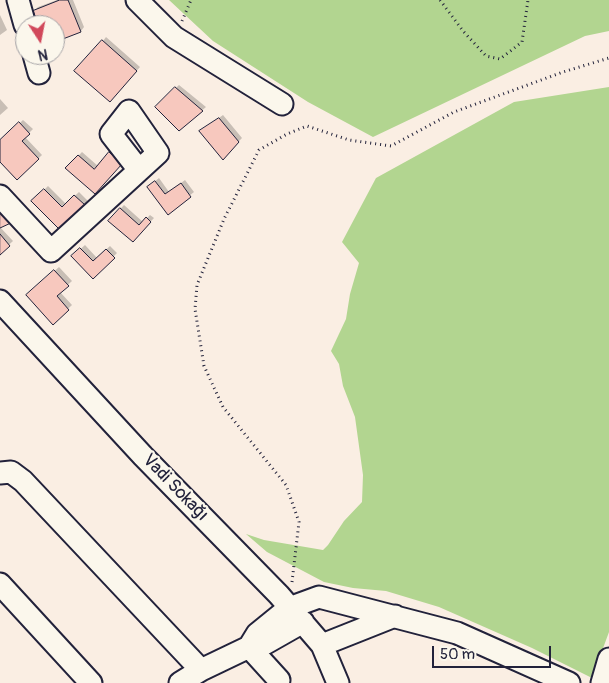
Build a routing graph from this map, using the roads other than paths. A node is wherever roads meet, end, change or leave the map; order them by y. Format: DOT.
graph roads {
  1 [pos="18,0"];
  2 [pos="137,0"];
  3 [pos="22,15"];
  4 [pos="282,104"];
  5 [pos="139,170"];
  6 [pos="0,196"];
  7 [pos="0,301"];
  8 [pos="0,473"];
  9 [pos="0,584"];
  10 [pos="296,615"];
  11 [pos="395,616"];
  12 [pos="322,645"];
  13 [pos="249,647"];
  14 [pos="609,659"];
  15 [pos="201,670"];
  16 [pos="279,680"];
  17 [pos="91,683"];
  18 [pos="180,683"];
  19 [pos="338,683"];
  20 [pos="569,683"];
  21 [pos="602,683"];
  1 -- 3 [label="street"];
  2 -- 4 [label="street"];
  5 -- 6 [label="street"];
  7 -- 10 [label="street, Vadi Sokağı"];
  8 -- 15 [label="street"];
  9 -- 17 [label="street"];
  10 -- 11 [label="street"];
  10 -- 12 [label="street, Vadi Sokağı"];
  10 -- 13 [label="street"];
  11 -- 12 [label="street"];
  11 -- 20 [label="street"];
  12 -- 19 [label="street, Vadi Sokağı"];
  13 -- 15 [label="street"];
  13 -- 16 [label="street"];
  14 -- 21 [label="street"];
  15 -- 18 [label="street"];
}
